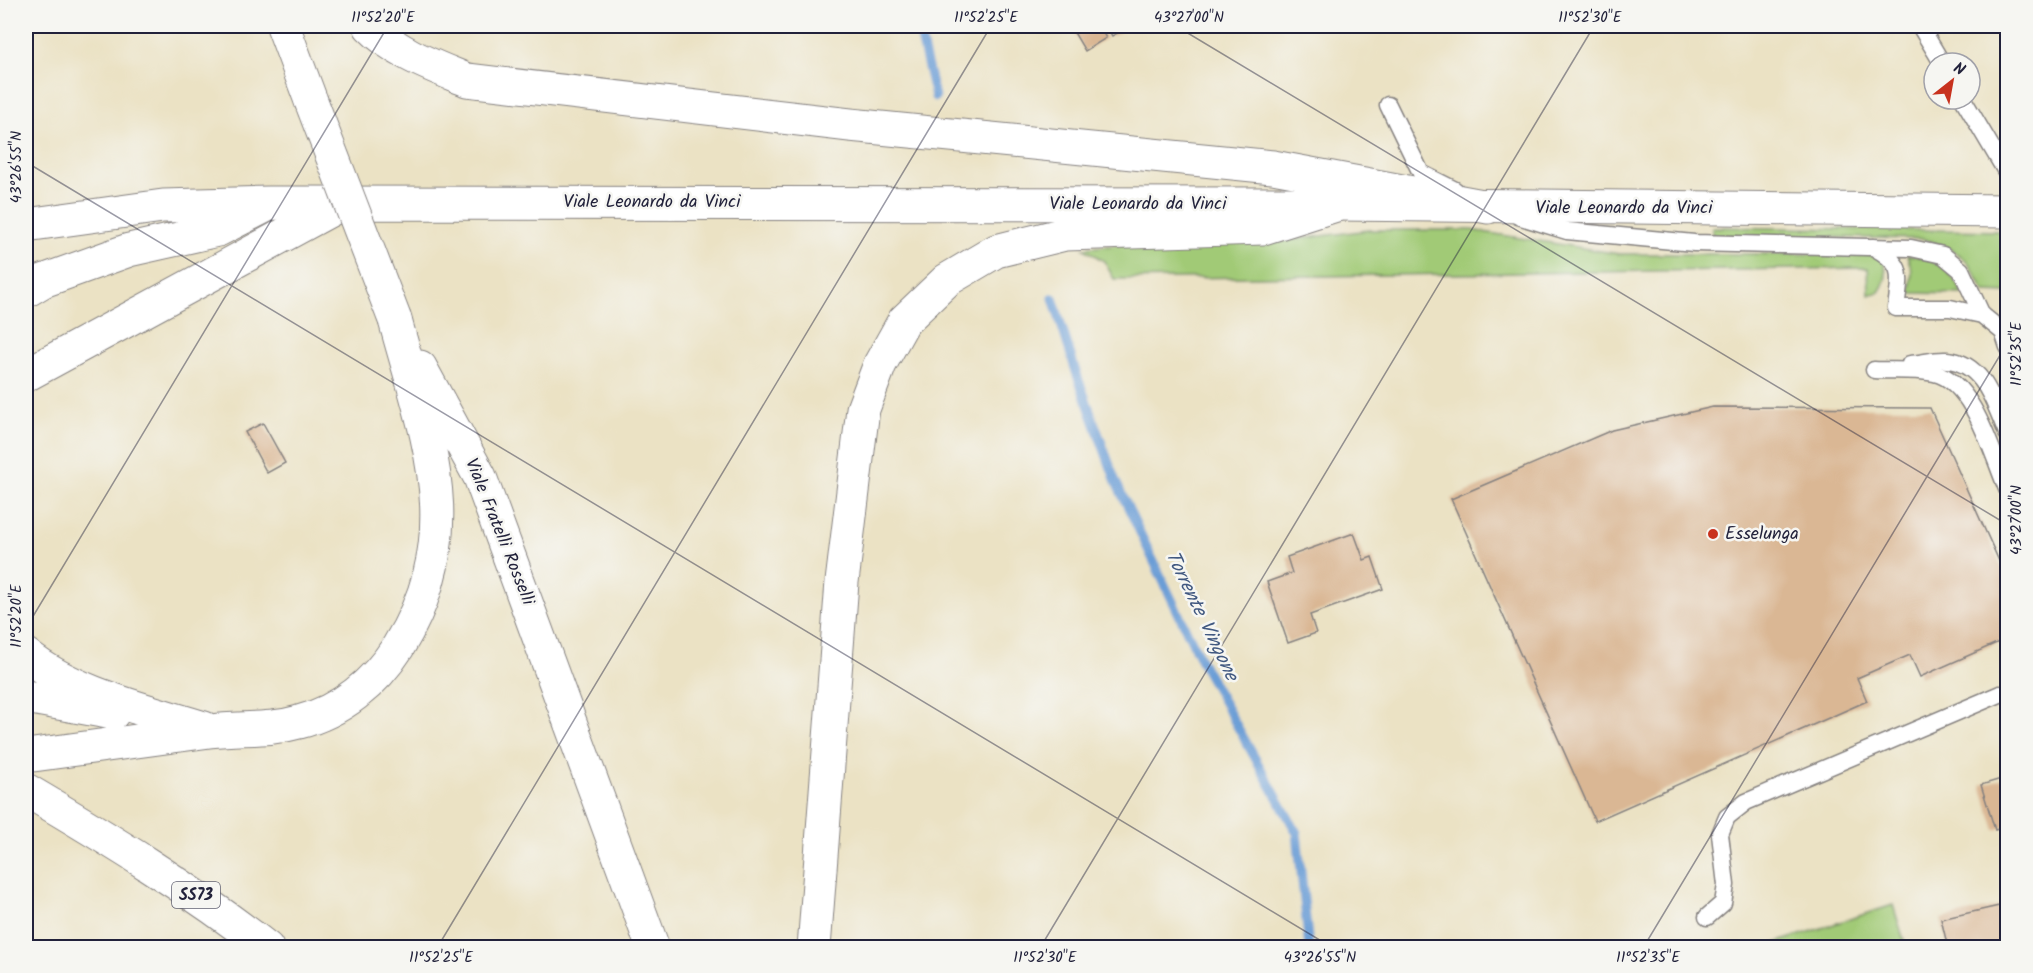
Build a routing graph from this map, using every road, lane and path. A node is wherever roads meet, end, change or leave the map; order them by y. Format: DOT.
graph roads {
  1 [pos="283,26"];
  2 [pos="370,26"];
  3 [pos="1920,26"];
  4 [pos="1935,51"];
  5 [pos="1388,105"];
  6 [pos="1970,111"];
  7 [pos="2007,175"];
  8 [pos="269,203"];
  9 [pos="341,204"];
  10 [pos="1339,204"];
  11 [pos="1488,207"];
  12 [pos="2007,211"];
  13 [pos="26,225"];
  14 [pos="1873,247"];
  15 [pos="26,291"];
  16 [pos="1982,315"];
  17 [pos="395,320"];
  18 [pos="2006,334"];
  19 [pos="26,375"];
  20 [pos="2007,435"];
  21 [pos="2007,491"];
  22 [pos="26,655"];
  23 [pos="2005,692"];
  24 [pos="26,697"];
  25 [pos="212,731"];
  26 [pos="26,756"];
  27 [pos="26,790"];
  28 [pos="1707,917"];
  29 [pos="267,948"];
  30 [pos="653,948"];
  31 [pos="814,948"];
  1 -- 17 [label="main road, Viale Fratelli Rosselli, bridge"];
  2 -- 11 [label="main road"];
  3 -- 4 [label="lane"];
  5 -- 11 [label="lane"];
  6 -- 7 [label="lane"];
  8 -- 9 [label="main road, Viale Leonardo da Vinci"];
  8 -- 13 [label="main road, Viale Leonardo da Vinci"];
  8 -- 15 [label="main road, Viale Leonardo da Vinci"];
  9 -- 10 [label="main road, Viale Leonardo da Vinci"];
  9 -- 19 [label="main road"];
  10 -- 11 [label="main road, Viale Leonardo da Vinci"];
  10 -- 31 [label="main road"];
  11 -- 12 [label="main road, Viale Leonardo da Vinci"];
  11 -- 14 [label="lane"];
  14 -- 16 [label="lane"];
  14 -- 16 [label="lane"];
  16 -- 18 [label="lane"];
  17 -- 25 [label="main road"];
  17 -- 30 [label="main road, Viale Fratelli Rosselli"];
  20 -- 21 [label="lane"];
  22 -- 25 [label="main road"];
  23 -- 28 [label="lane"];
  24 -- 25 [label="main road"];
  25 -- 26 [label="main road"];
  27 -- 29 [label="main road, SS73"];
}
